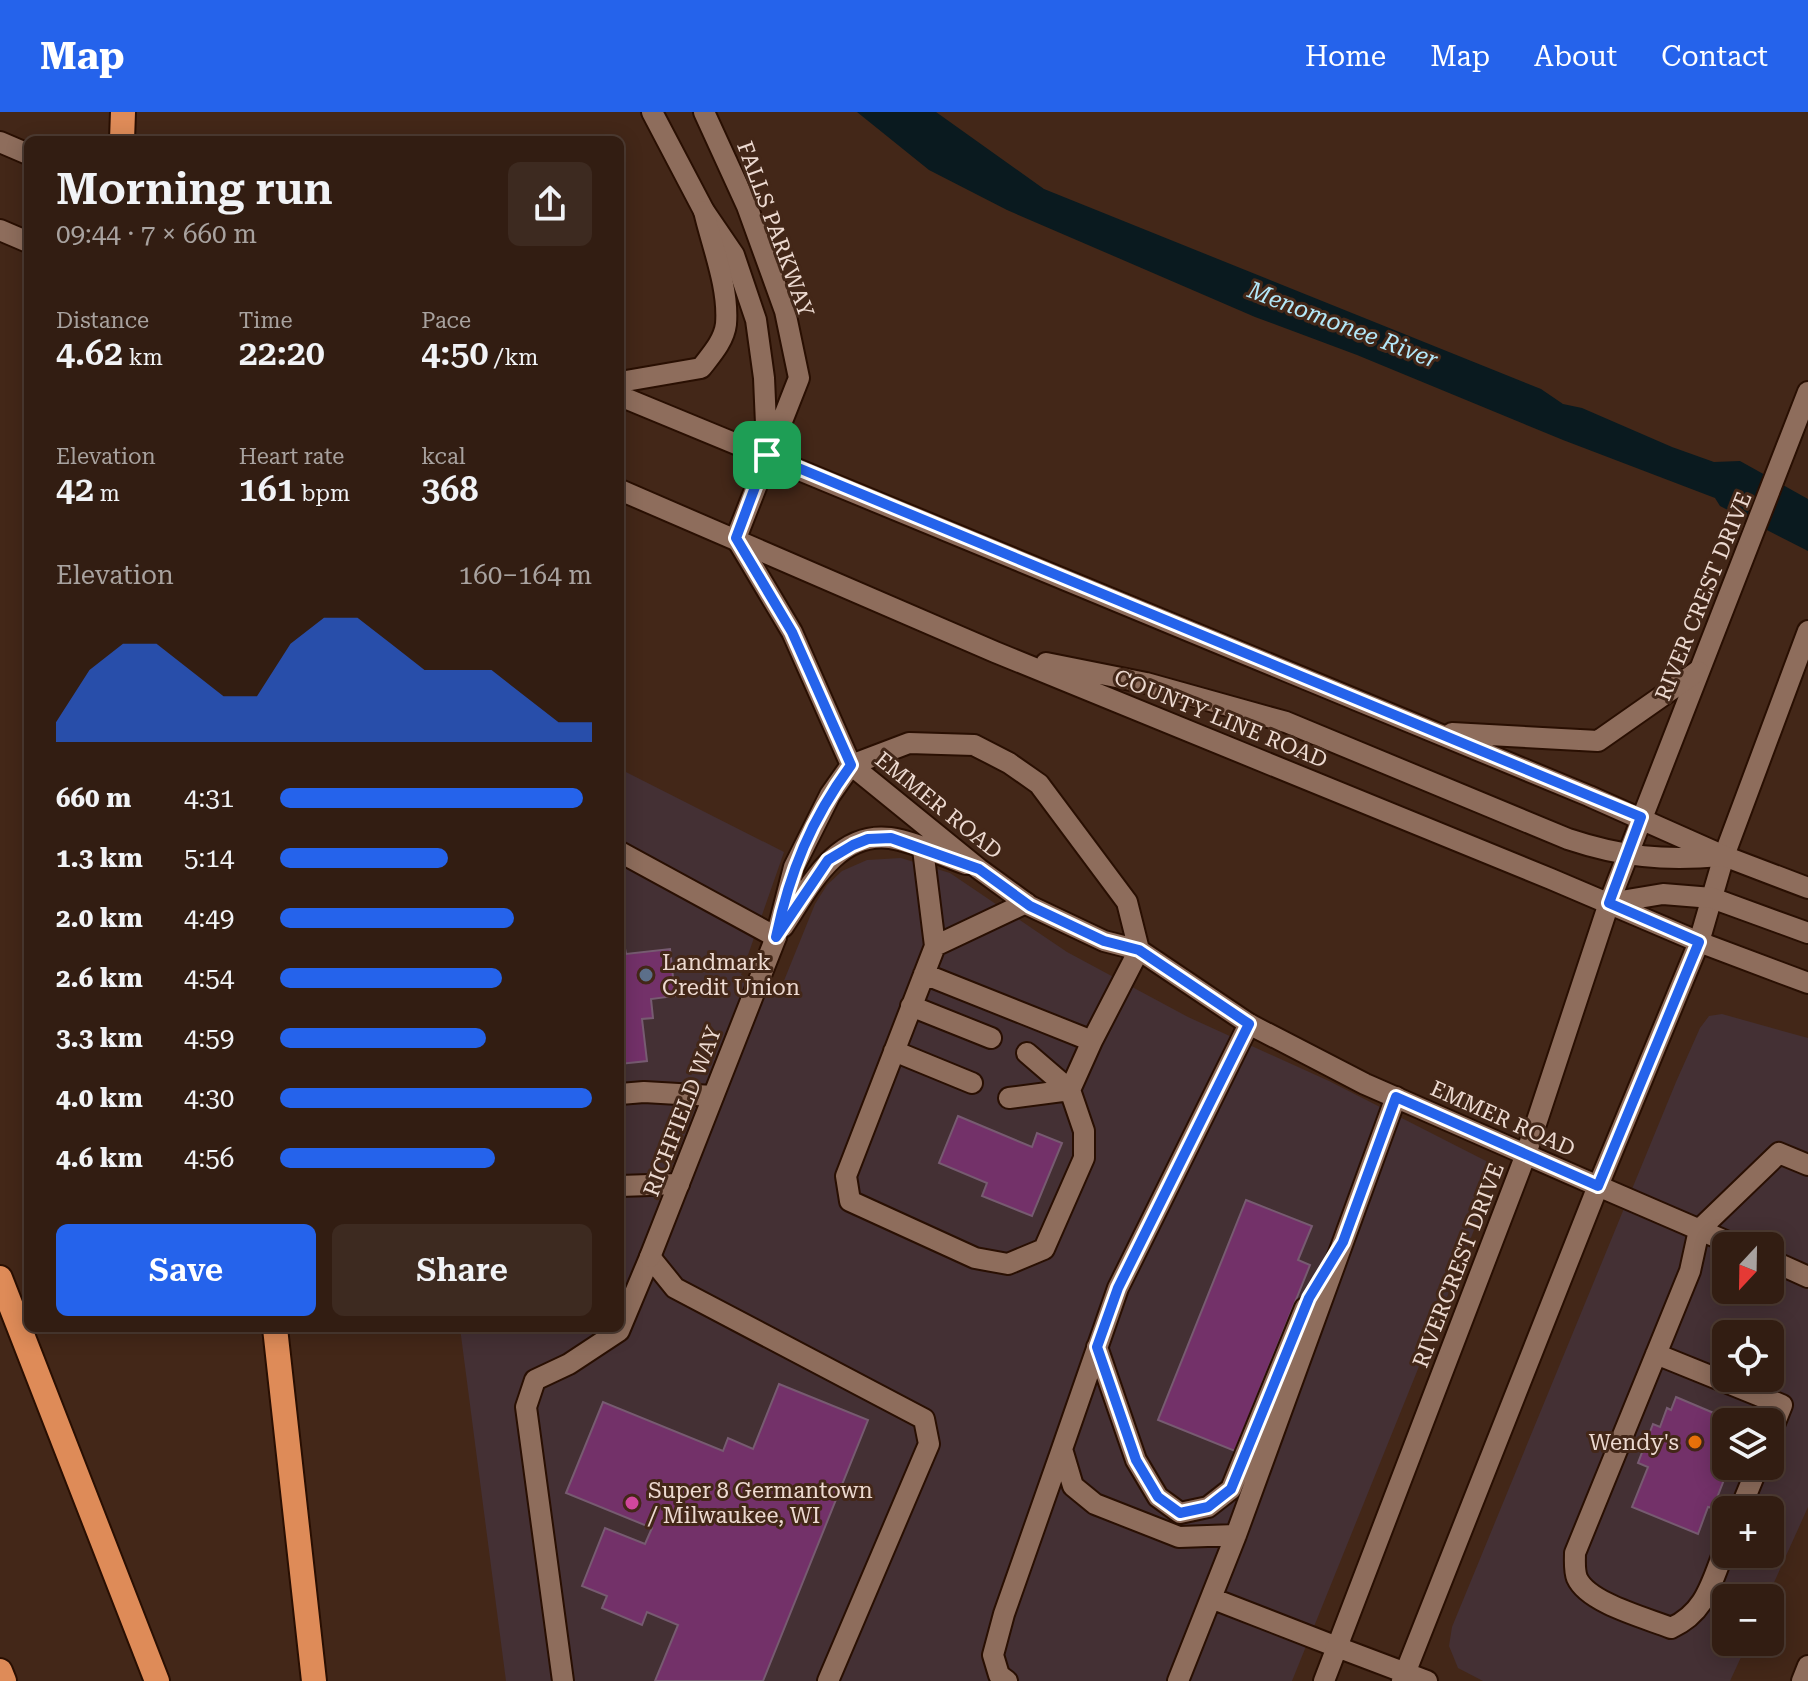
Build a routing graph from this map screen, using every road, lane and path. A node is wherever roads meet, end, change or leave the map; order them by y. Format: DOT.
graph roads {
  1 [pos="123,112"];
  2 [pos="652,112"];
  3 [pos="704,112"];
  4 [pos="122,136"];
  5 [pos="0,142"];
  6 [pos="24,152"];
  7 [pos="704,211"];
  8 [pos="0,230"];
  9 [pos="24,240"];
  10 [pos="624,381"];
  11 [pos="1808,392"];
  12 [pos="624,398"];
  13 [pos="767,455"];
  14 [pos="624,492"];
  15 [pos="736,538"];
  16 [pos="1808,631"];
  17 [pos="995,652"];
  18 [pos="1698,671"];
  19 [pos="1435,732"];
  20 [pos="851,765"];
  21 [pos="1641,817"];
  22 [pos="923,849"];
  23 [pos="624,854"];
  24 [pos="1626,856"];
  25 [pos="1724,856"];
  26 [pos="979,869"];
  27 [pos="1808,888"];
  28 [pos="1712,898"];
  29 [pos="1026,903"];
  30 [pos="1609,903"];
  31 [pos="1808,933"];
  32 [pos="776,937"];
  33 [pos="1699,942"];
  34 [pos="935,946"];
  35 [pos="1139,950"];
  36 [pos="924,974"];
  37 [pos="1808,983"];
  38 [pos="911,1006"];
  39 [pos="1249,1024"];
  40 [pos="991,1038"];
  41 [pos="1092,1041"];
  42 [pos="894,1051"];
  43 [pos="1027,1053"];
  44 [pos="972,1083"];
  45 [pos="1070,1090"];
  46 [pos="624,1094"];
  47 [pos="713,1096"];
  48 [pos="1396,1097"];
  49 [pos="1009,1098"];
  50 [pos="1526,1154"];
  51 [pos="1808,1165"];
  52 [pos="679,1184"];
  53 [pos="624,1186"];
  54 [pos="1598,1186"];
  55 [pos="1699,1230"];
  56 [pos="1712,1235"];
  57 [pos="1343,1242"];
  58 [pos="650,1257"];
  59 [pos="1784,1266"];
  60 [pos="1808,1277"];
  61 [pos="0,1278"];
  62 [pos="624,1319"];
  63 [pos="275,1332"];
  64 [pos="617,1332"];
  65 [pos="1097,1347"];
  66 [pos="1656,1354"];
  67 [pos="1781,1408"];
  68 [pos="1062,1449"];
  69 [pos="1236,1535"];
  70 [pos="1717,1568"];
  71 [pos="1211,1598"];
  72 [pos="1337,1647"];
  73 [pos="1808,1666"];
  74 [pos="0,1671"];
  75 [pos="1404,1677"];
  76 [pos="4,1681"];
  77 [pos="157,1681"];
  78 [pos="314,1681"];
  79 [pos="563,1681"];
  80 [pos="828,1681"];
  81 [pos="1007,1681"];
  82 [pos="1178,1681"];
  83 [pos="1324,1681"];
  84 [pos="1427,1681"];
  85 [pos="1802,1681"];
  1 -- 4 [label="highway"];
  2 -- 7 [label="street, FALLS PARKWAY"];
  3 -- 13 [label="street, FALLS PARKWAY"];
  5 -- 6 [label="street"];
  7 -- 10 [label="street"];
  7 -- 13 [label="street, FALLS PARKWAY"];
  8 -- 9 [label="street"];
  11 -- 18 [label="street, RIVER CREST DRIVE"];
  12 -- 13 [label="street"];
  13 -- 15 [label="street, FALLS PARKWAY"];
  13 -- 19 [label="street"];
  14 -- 15 [label="street, COUNTY LINE ROAD"];
  15 -- 17 [label="street, COUNTY LINE ROAD"];
  15 -- 20 [label="street"];
  16 -- 25 [label="street"];
  17 -- 24 [label="street"];
  17 -- 30 [label="street, COUNTY LINE ROAD"];
  18 -- 19 [label="street"];
  18 -- 21 [label="street, RIVER CREST DRIVE"];
  19 -- 21 [label="street"];
  20 -- 26 [label="street, EMMER ROAD"];
  20 -- 32 [label="street, RICHFIELD WAY"];
  20 -- 35 [label="street, EMMER ROAD"];
  21 -- 24 [label="street, RIVERCREST DRIVE"];
  21 -- 25 [label="street"];
  22 -- 26 [label="street, RICHFIELD WAY"];
  22 -- 32 [label="street, RICHFIELD WAY"];
  22 -- 34 [label="street"];
  23 -- 32 [label="street"];
  24 -- 25 [label="street"];
  24 -- 30 [label="street, RIVERCREST DRIVE"];
  25 -- 27 [label="street"];
  25 -- 28 [label="street"];
  26 -- 29 [label="street, EMMER ROAD"];
  28 -- 30 [label="street"];
  28 -- 31 [label="street"];
  28 -- 33 [label="street"];
  29 -- 34 [label="street"];
  29 -- 35 [label="street, EMMER ROAD"];
  30 -- 33 [label="street, COUNTY LINE ROAD"];
  30 -- 50 [label="street, RIVERCREST DRIVE"];
  32 -- 47 [label="street, RICHFIELD WAY"];
  33 -- 37 [label="street, COUNTY LINE ROAD"];
  33 -- 54 [label="street"];
  34 -- 36 [label="street"];
  35 -- 39 [label="street, EMMER ROAD"];
  35 -- 41 [label="street"];
  36 -- 38 [label="street"];
  36 -- 41 [label="street"];
  38 -- 40 [label="street"];
  38 -- 42 [label="street"];
  39 -- 48 [label="street, EMMER ROAD"];
  39 -- 65 [label="street"];
  41 -- 45 [label="street"];
  42 -- 44 [label="street"];
  42 -- 45 [label="street"];
  43 -- 45 [label="street"];
  45 -- 49 [label="street"];
  46 -- 47 [label="street"];
  47 -- 52 [label="street, RICHFIELD WAY"];
  48 -- 50 [label="street, EMMER ROAD"];
  48 -- 57 [label="street"];
  50 -- 54 [label="street, EMMER ROAD"];
  50 -- 72 [label="street, RIVERCREST DRIVE"];
  51 -- 55 [label="street"];
  52 -- 53 [label="street"];
  52 -- 58 [label="street, RICHFIELD WAY"];
  54 -- 55 [label="street, EMMER ROAD"];
  54 -- 75 [label="street"];
  55 -- 56 [label="street, EMMER ROAD"];
  55 -- 66 [label="street"];
  57 -- 65 [label="street"];
  57 -- 69 [label="street"];
  58 -- 62 [label="street, RICHFIELD WAY"];
  58 -- 80 [label="street"];
  59 -- 60 [label="street"];
  61 -- 77 [label="highway"];
  63 -- 78 [label="highway"];
  64 -- 79 [label="street, RICHFIELD WAY"];
  65 -- 68 [label="street"];
  66 -- 67 [label="street"];
  66 -- 70 [label="street"];
  68 -- 69 [label="street"];
  68 -- 81 [label="street"];
  69 -- 71 [label="street"];
  71 -- 72 [label="street"];
  71 -- 82 [label="street"];
  72 -- 75 [label="street"];
  72 -- 83 [label="street, RIVERCREST DRIVE"];
  73 -- 85 [label="street"];
  74 -- 76 [label="highway"];
  75 -- 84 [label="street"];
}
